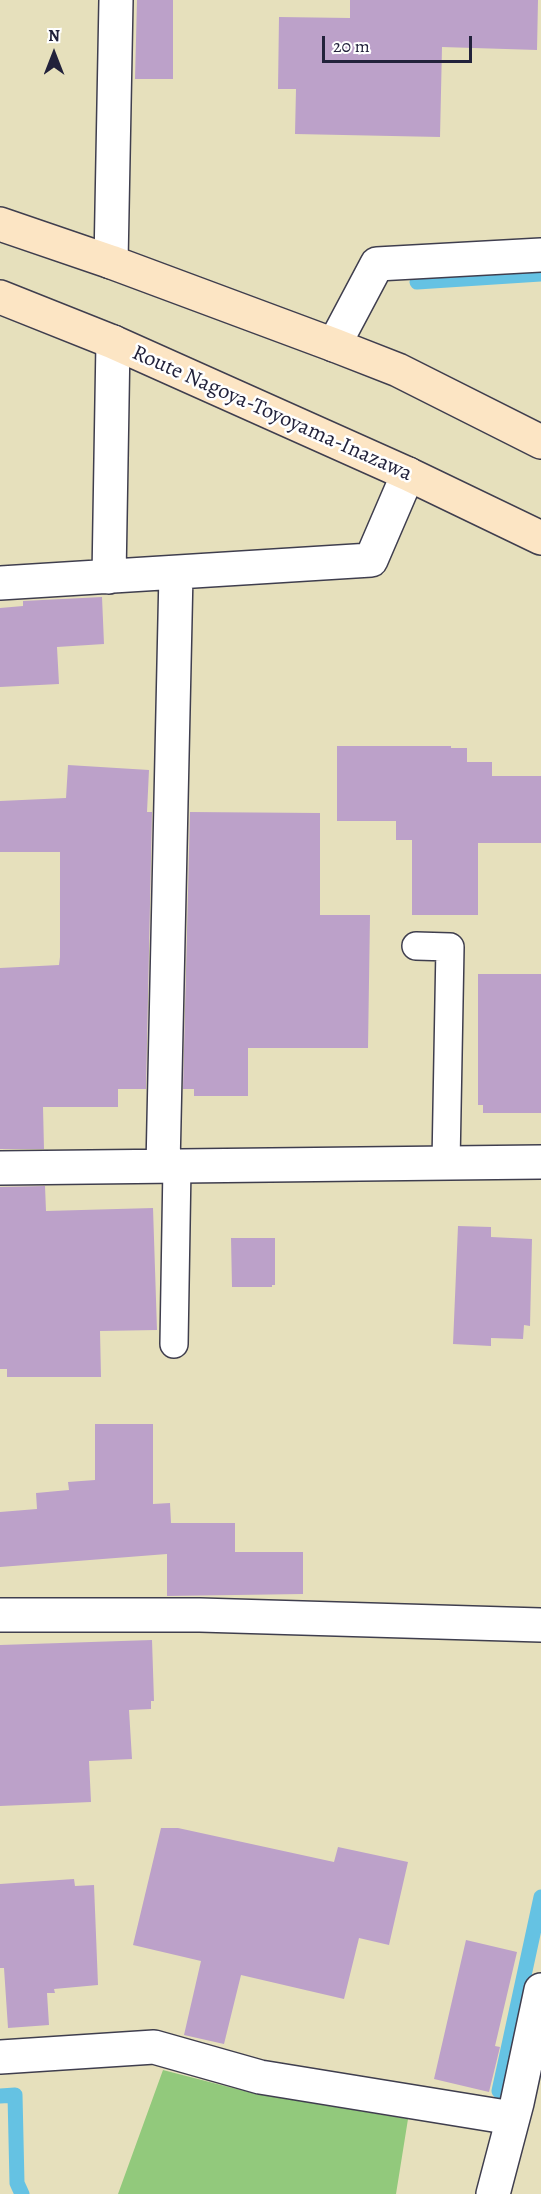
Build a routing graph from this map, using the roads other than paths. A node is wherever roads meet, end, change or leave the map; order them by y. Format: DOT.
graph roads {
  1 [pos="116,0"];
  2 [pos="0,224"];
  3 [pos="541,255"];
  4 [pos="111,262"];
  5 [pos="0,297"];
  6 [pos="112,342"];
  7 [pos="334,345"];
  8 [pos="541,441"];
  9 [pos="408,474"];
  10 [pos="541,538"];
  11 [pos="176,573"];
  12 [pos="109,577"];
  13 [pos="0,583"];
  14 [pos="416,946"];
  15 [pos="541,1162"];
  16 [pos="446,1163"];
  17 [pos="170,1166"];
  18 [pos="0,1168"];
  19 [pos="174,1344"];
  20 [pos="0,1615"];
  21 [pos="541,1625"];
  22 [pos="541,1990"];
  23 [pos="0,2057"];
  24 [pos="523,2108"];
  25 [pos="493,2194"];
  1 -- 4 [label="street"];
  2 -- 4 [label="main road"];
  3 -- 7 [label="street"];
  4 -- 7 [label="main road"];
  5 -- 6 [label="main road, Route Nagoya-Toyoyama-Inazawa"];
  6 -- 9 [label="main road, Route Nagoya-Toyoyama-Inazawa"];
  6 -- 12 [label="street"];
  7 -- 8 [label="main road"];
  9 -- 10 [label="main road, Route Nagoya-Toyoyama-Inazawa"];
  9 -- 11 [label="street"];
  11 -- 12 [label="street"];
  11 -- 17 [label="street"];
  12 -- 13 [label="street"];
  14 -- 16 [label="lane"];
  15 -- 16 [label="street"];
  16 -- 17 [label="street"];
  17 -- 18 [label="street"];
  17 -- 19 [label="lane"];
  20 -- 21 [label="street"];
  22 -- 24 [label="street"];
  23 -- 24 [label="street"];
  24 -- 25 [label="street"];
}
